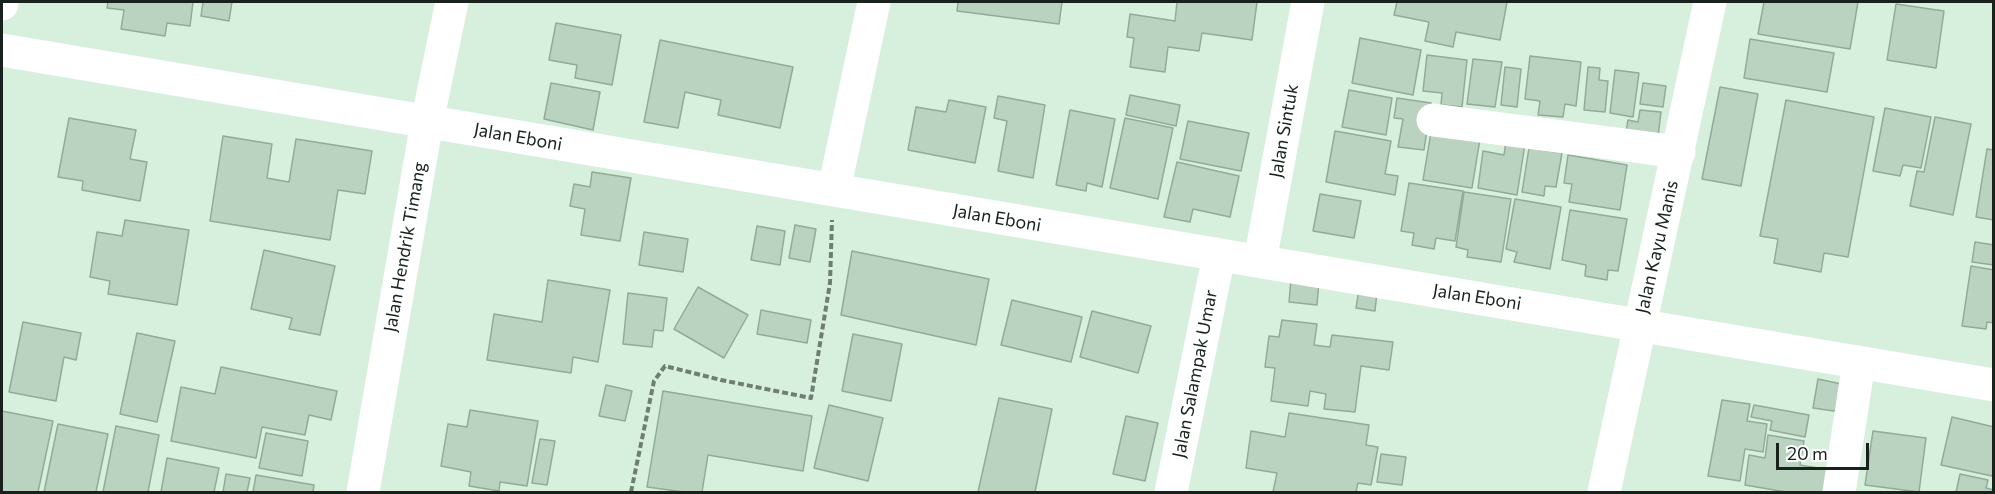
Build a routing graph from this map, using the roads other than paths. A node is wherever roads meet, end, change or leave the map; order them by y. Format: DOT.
graph roads {
  1 [pos="452,2"];
  2 [pos="874,2"];
  3 [pos="1308,2"];
  4 [pos="1710,2"];
  5 [pos="2,50"];
  6 [pos="1433,120"];
  7 [pos="427,122"];
  8 [pos="1679,152"];
  9 [pos="834,190"];
  10 [pos="1220,255"];
  11 [pos="1260,261"];
  12 [pos="1639,325"];
  13 [pos="1859,362"];
  14 [pos="1994,385"];
  15 [pos="363,492"];
  16 [pos="1172,492"];
  17 [pos="1604,492"];
  18 [pos="1839,492"];
  1 -- 7 [label="street, Jalan Hendrik Timang"];
  2 -- 9 [label="street"];
  3 -- 11 [label="street, Jalan Sintuk"];
  4 -- 8 [label="street, Jalan Kayu Manis"];
  5 -- 7 [label="street, Jalan Eboni"];
  6 -- 8 [label="street"];
  7 -- 9 [label="street, Jalan Eboni"];
  7 -- 15 [label="street, Jalan Hendrik Timang"];
  8 -- 12 [label="street, Jalan Kayu Manis"];
  9 -- 10 [label="street, Jalan Eboni"];
  10 -- 11 [label="street, Jalan Eboni"];
  10 -- 16 [label="street, Jalan Salampak Umar"];
  11 -- 12 [label="street, Jalan Eboni"];
  12 -- 13 [label="street, Jalan Eboni"];
  12 -- 17 [label="street, Jalan Kayu Manis"];
  13 -- 14 [label="street, Jalan Eboni"];
  13 -- 18 [label="street"];
}
